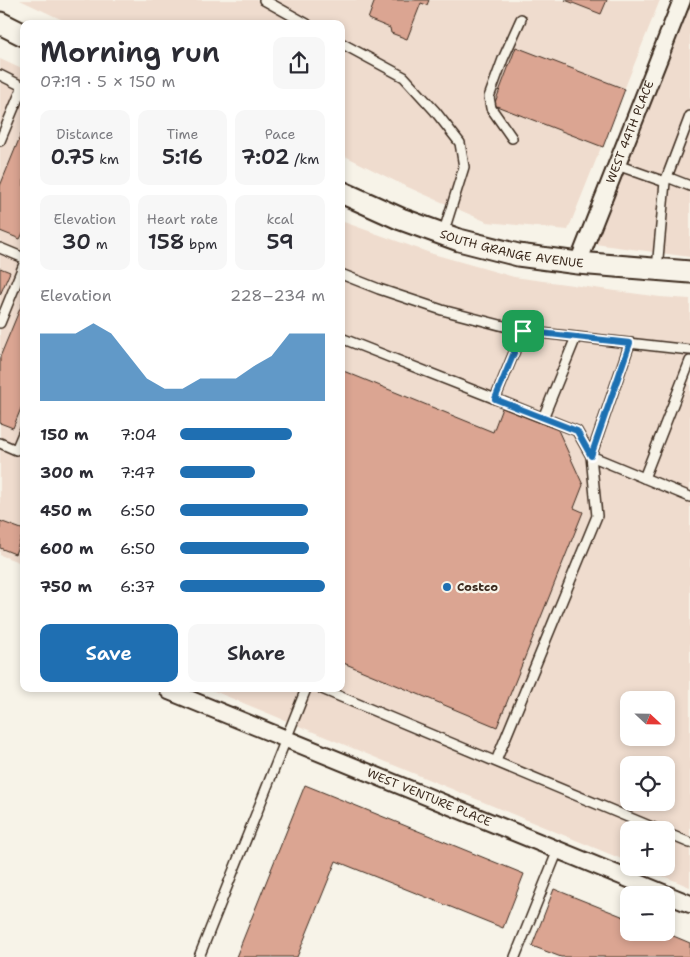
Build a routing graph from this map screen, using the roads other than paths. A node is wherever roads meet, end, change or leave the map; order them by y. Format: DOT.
graph roads {
  1 [pos="264,0"];
  2 [pos="682,0"];
  3 [pos="520,19"];
  4 [pos="300,20"];
  5 [pos="0,23"];
  6 [pos="20,33"];
  7 [pos="345,44"];
  8 [pos="0,76"];
  9 [pos="20,85"];
  10 [pos="20,93"];
  11 [pos="690,116"];
  12 [pos="512,138"];
  13 [pos="0,141"];
  14 [pos="617,165"];
  15 [pos="666,180"];
  16 [pos="690,186"];
  17 [pos="345,194"];
  18 [pos="443,234"];
  19 [pos="0,248"];
  20 [pos="20,256"];
  21 [pos="578,263"];
  22 [pos="657,269"];
  23 [pos="690,272"];
  24 [pos="20,274"];
  25 [pos="345,276"];
  26 [pos="0,323"];
  27 [pos="523,331"];
  28 [pos="576,337"];
  29 [pos="345,340"];
  30 [pos="630,343"];
  31 [pos="690,350"];
  32 [pos="690,361"];
  33 [pos="495,399"];
  34 [pos="544,418"];
  35 [pos="20,440"];
  36 [pos="0,443"];
  37 [pos="591,456"];
  38 [pos="644,478"];
  39 [pos="690,497"];
  40 [pos="169,692"];
  41 [pos="305,692"];
  42 [pos="329,692"];
  43 [pos="286,739"];
  44 [pos="496,762"];
  45 [pos="637,821"];
  46 [pos="675,837"];
  47 [pos="690,843"];
  48 [pos="558,850"];
  49 [pos="690,904"];
  50 [pos="199,957"];
  51 [pos="515,957"];
  1 -- 4 [label="lane"];
  2 -- 14 [label="street, WEST 44TH PLACE"];
  3 -- 12 [label="lane"];
  5 -- 6 [label="street"];
  7 -- 18 [label="lane"];
  8 -- 9 [label="lane"];
  10 -- 13 [label="lane"];
  11 -- 15 [label="lane"];
  14 -- 15 [label="lane"];
  14 -- 21 [label="street, WEST 44TH PLACE"];
  15 -- 16 [label="lane"];
  15 -- 22 [label="lane"];
  17 -- 18 [label="street, SOUTH GRANGE AVENUE"];
  18 -- 21 [label="street, SOUTH GRANGE AVENUE"];
  19 -- 20 [label="lane"];
  21 -- 22 [label="street, SOUTH GRANGE AVENUE"];
  22 -- 23 [label="street, SOUTH GRANGE AVENUE"];
  24 -- 26 [label="lane"];
  25 -- 27 [label="lane"];
  27 -- 28 [label="lane"];
  27 -- 33 [label="lane"];
  28 -- 30 [label="lane"];
  28 -- 34 [label="lane"];
  29 -- 33 [label="lane"];
  30 -- 31 [label="lane"];
  30 -- 37 [label="lane"];
  32 -- 38 [label="lane"];
  33 -- 34 [label="lane"];
  34 -- 37 [label="lane"];
  35 -- 36 [label="lane"];
  37 -- 38 [label="lane"];
  37 -- 44 [label="lane"];
  38 -- 39 [label="lane"];
  40 -- 43 [label="street, WEST VENTURE PLACE"];
  41 -- 43 [label="lane"];
  42 -- 44 [label="lane"];
  43 -- 48 [label="street, WEST VENTURE PLACE"];
  43 -- 50 [label="lane"];
  44 -- 45 [label="lane"];
  46 -- 47 [label="lane"];
  48 -- 49 [label="street, WEST VENTURE PLACE"];
  48 -- 51 [label="lane"];
}
